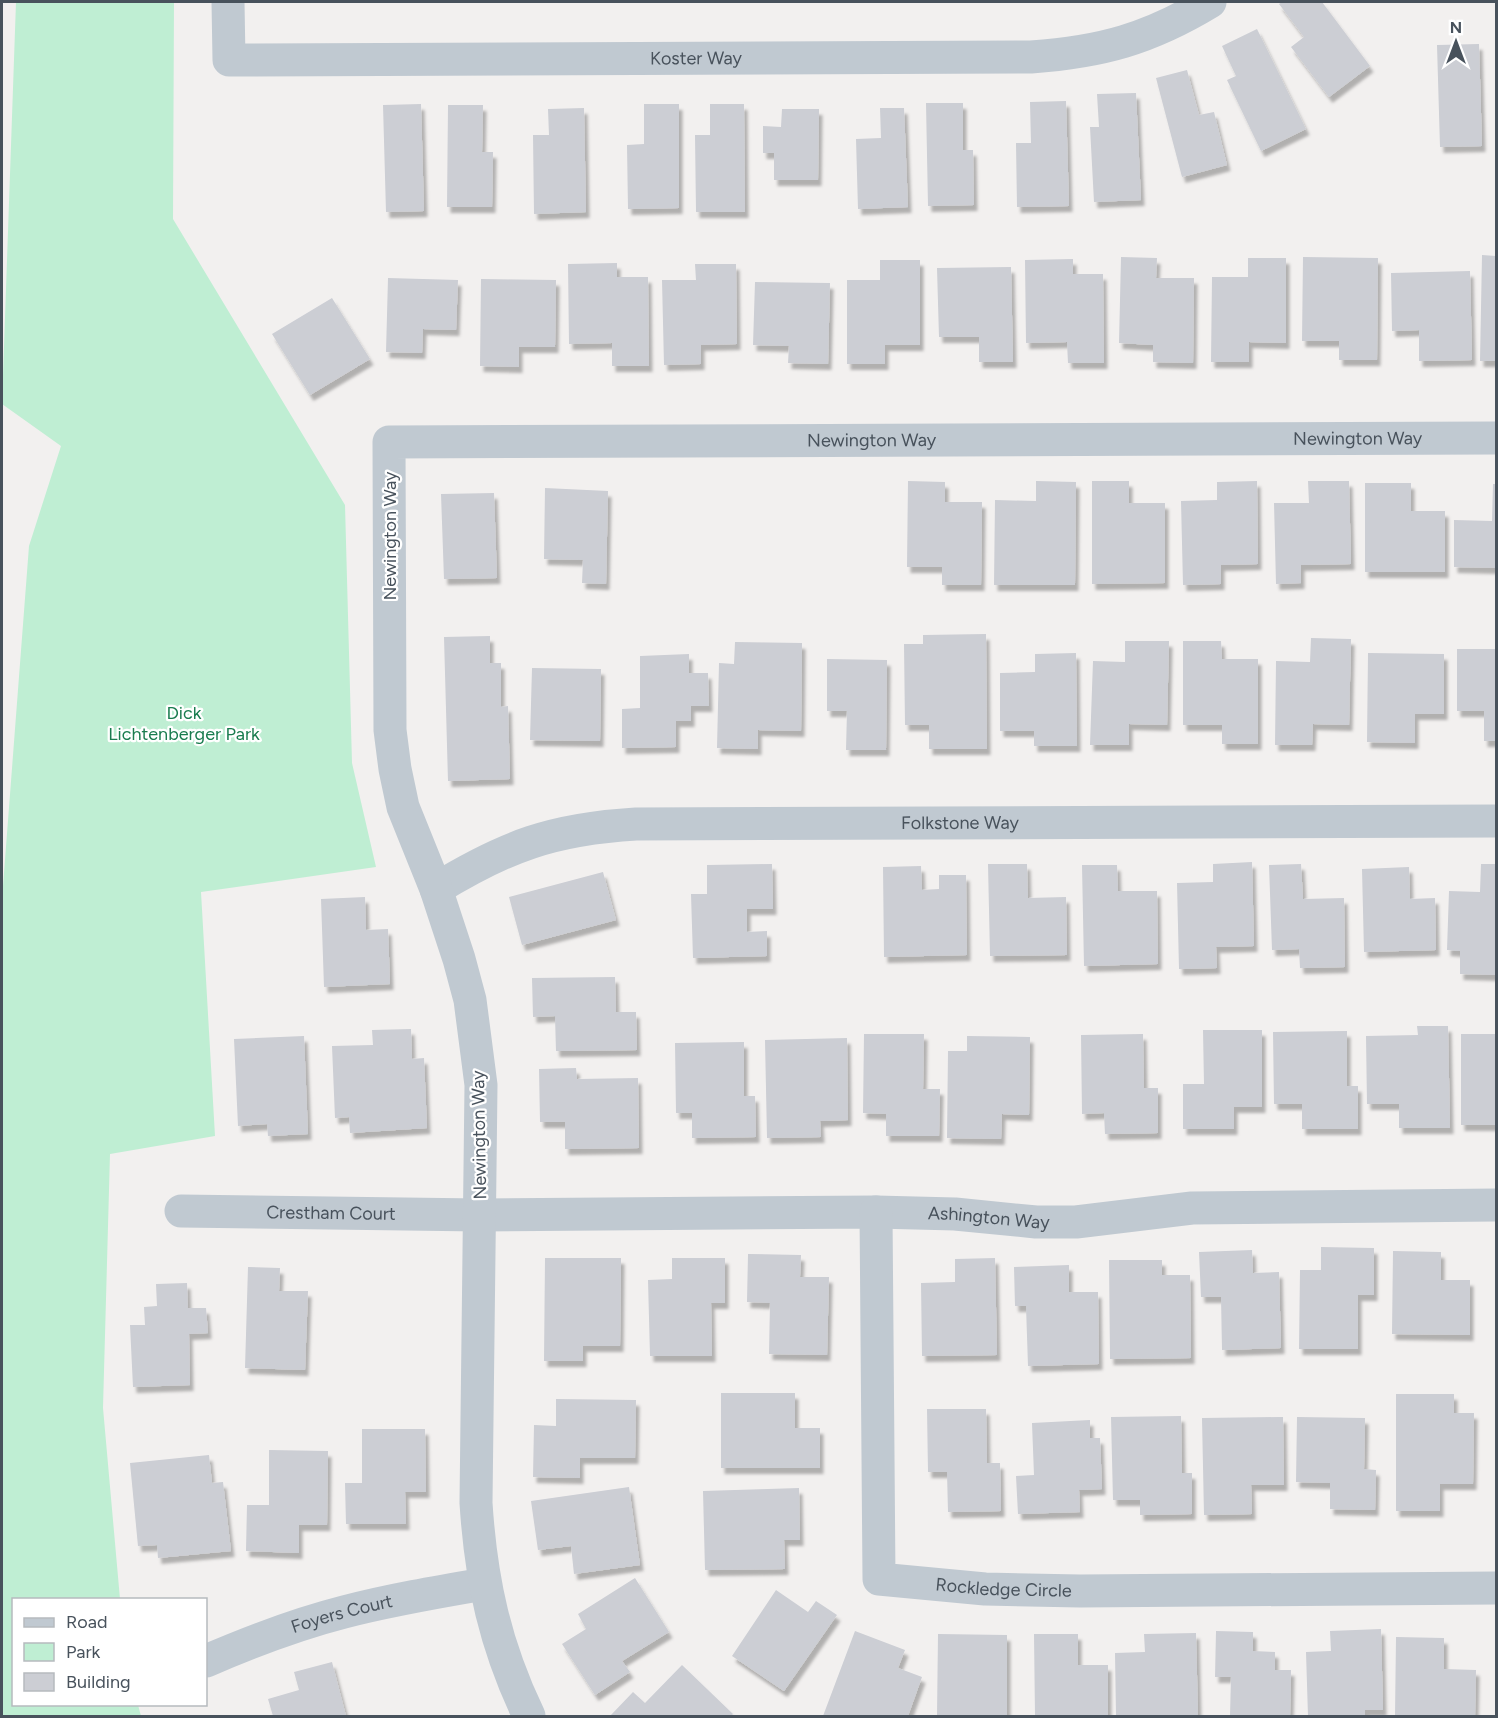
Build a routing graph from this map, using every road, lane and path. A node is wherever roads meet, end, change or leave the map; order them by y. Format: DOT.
graph roads {
  1 [pos="228,2"];
  2 [pos="1209,2"];
  3 [pos="1497,438"];
  4 [pos="1497,821"];
  5 [pos="436,889"];
  6 [pos="1497,1205"];
  7 [pos="181,1211"];
  8 [pos="876,1212"];
  9 [pos="480,1215"];
  10 [pos="484,1584"];
  11 [pos="1497,1588"];
  12 [pos="207,1661"];
  13 [pos="529,1716"];
  1 -- 2 [label="street, Koster Way"];
  3 -- 5 [label="street, Newington Way"];
  4 -- 5 [label="street, Folkstone Way"];
  5 -- 9 [label="street, Newington Way"];
  6 -- 8 [label="street, Ashington Way"];
  7 -- 9 [label="street, Crestham Court"];
  8 -- 9 [label="street, Ashington Way"];
  8 -- 11 [label="street, Rockledge Circle"];
  9 -- 10 [label="street, Newington Way"];
  10 -- 12 [label="street, Foyers Court"];
  10 -- 13 [label="street, Newington Way"];
}
